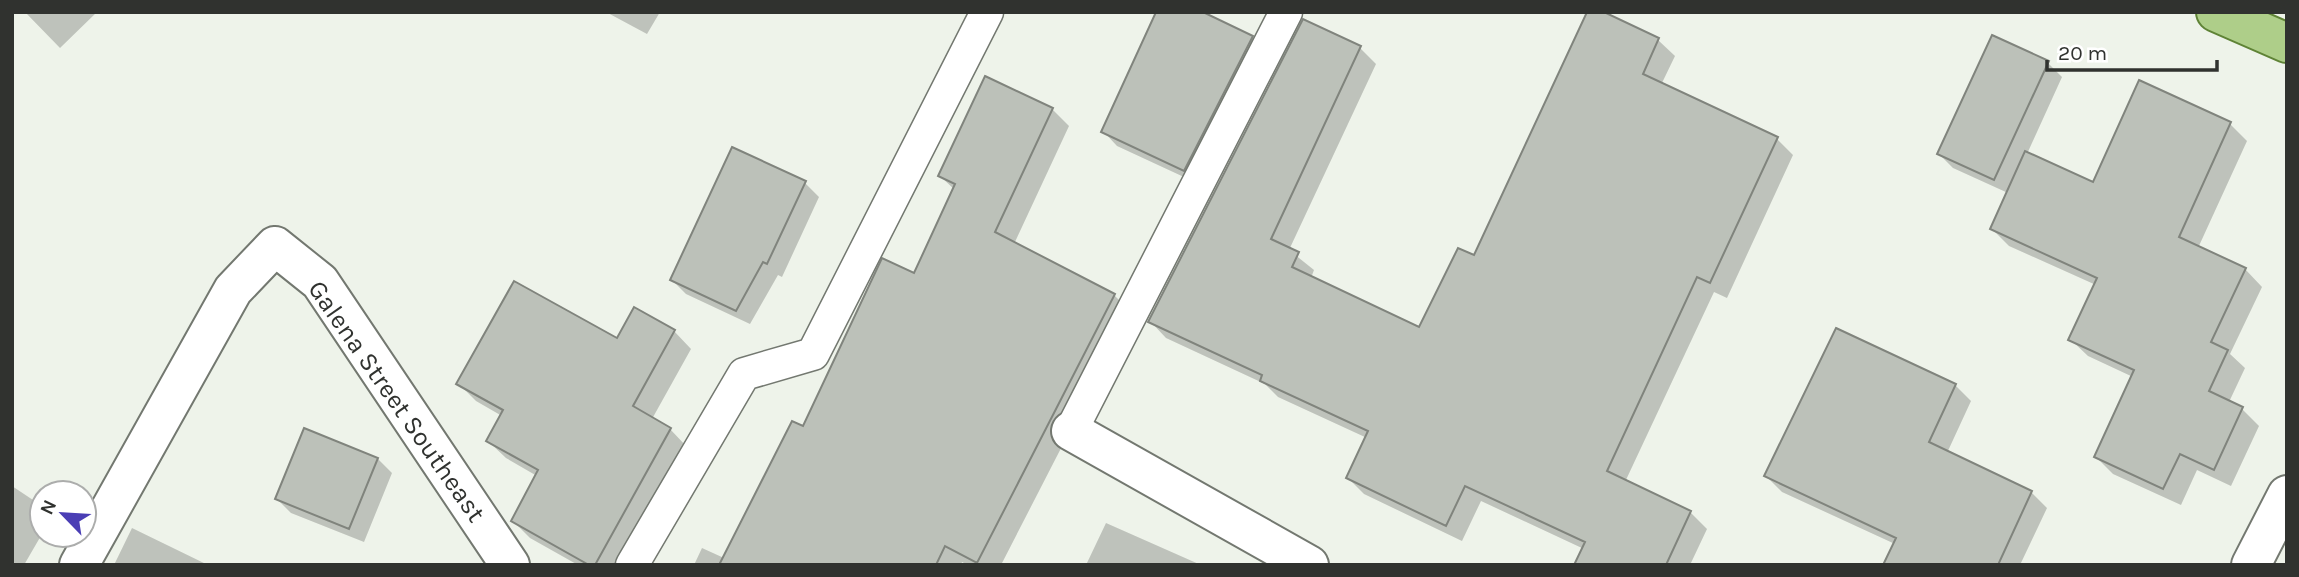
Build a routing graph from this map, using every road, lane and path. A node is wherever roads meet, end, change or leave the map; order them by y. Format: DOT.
graph roads {
  1 [pos="987,12"];
  2 [pos="1286,12"];
  3 [pos="2216,12"];
  4 [pos="2287,43"];
  5 [pos="1070,431"];
  6 [pos="2287,495"];
  7 [pos="79,565"];
  8 [pos="510,565"];
  9 [pos="632,565"];
  10 [pos="1309,565"];
  11 [pos="2251,565"];
  1 -- 9 [label="lane"];
  2 -- 5 [label="lane"];
  3 -- 4 [label="main road"];
  5 -- 10 [label="street"];
  6 -- 11 [label="street"];
  7 -- 8 [label="street, Galena Street Southeast"];
}
